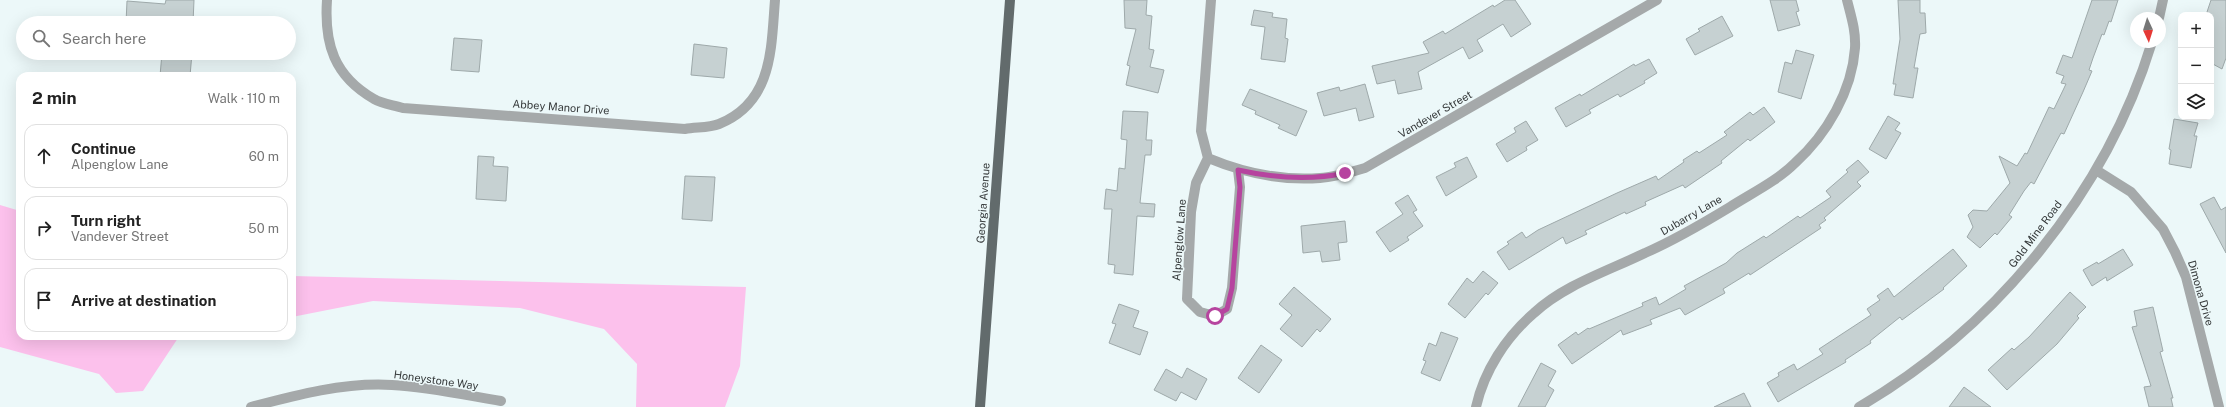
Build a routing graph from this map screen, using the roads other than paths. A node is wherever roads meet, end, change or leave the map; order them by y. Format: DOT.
graph roads {
  1 [pos="327,0"];
  2 [pos="775,0"];
  3 [pos="1010,0"];
  4 [pos="1211,0"];
  5 [pos="1657,0"];
  6 [pos="1847,0"];
  7 [pos="2163,0"];
  8 [pos="2160,12"];
  9 [pos="2150,48"];
  10 [pos="1208,158"];
  11 [pos="1238,170"];
  12 [pos="2096,170"];
  13 [pos="501,401"];
  14 [pos="269,405"];
  15 [pos="1862,406"];
  16 [pos="251,407"];
  17 [pos="980,407"];
  18 [pos="1476,407"];
  19 [pos="2219,407"];
  1 -- 2 [label="street, Abbey Manor Drive"];
  3 -- 17 [label="main road, Georgia Avenue"];
  4 -- 10 [label="street"];
  5 -- 11 [label="street, Vandever Street"];
  6 -- 18 [label="street, Dubarry Lane"];
  7 -- 8 [label="street"];
  9 -- 12 [label="street, Gold Mine Road"];
  10 -- 11 [label="street, Vandever Street"];
  10 -- 11 [label="street, Alpenglow Lane"];
  12 -- 15 [label="street, Gold Mine Road"];
  12 -- 19 [label="street, Dimona Drive"];
  13 -- 14 [label="street, Honeystone Way"];
  14 -- 16 [label="street, Honeystone Way"];
}
